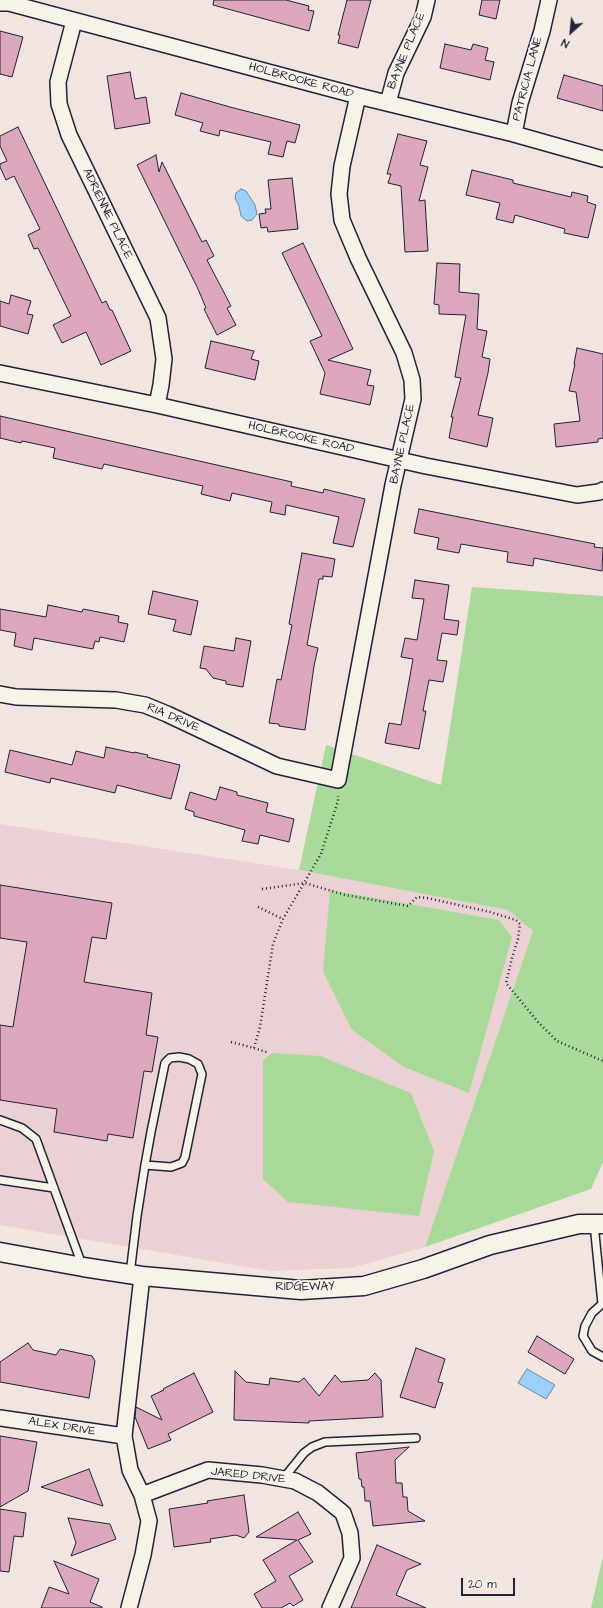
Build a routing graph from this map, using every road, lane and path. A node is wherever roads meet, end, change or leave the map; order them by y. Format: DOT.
graph roads {
  1 [pos="427,0"];
  2 [pos="549,0"];
  3 [pos="0,3"];
  4 [pos="74,21"];
  5 [pos="358,96"];
  6 [pos="388,103"];
  7 [pos="514,134"];
  8 [pos="603,159"];
  9 [pos="0,372"];
  10 [pos="157,405"];
  11 [pos="399,460"];
  12 [pos="603,490"];
  13 [pos="0,694"];
  14 [pos="338,780"];
  15 [pos="305,883"];
  16 [pos="262,889"];
  17 [pos="258,908"];
  18 [pos="283,919"];
  19 [pos="231,1042"];
  20 [pos="254,1048"];
  21 [pos="269,1053"];
  22 [pos="603,1061"];
  23 [pos="0,1120"];
  24 [pos="146,1165"];
  25 [pos="0,1180"];
  26 [pos="54,1188"];
  27 [pos="599,1224"];
  28 [pos="0,1252"];
  29 [pos="83,1267"];
  30 [pos="136,1275"];
  31 [pos="603,1304"];
  32 [pos="603,1357"];
  33 [pos="0,1418"];
  34 [pos="124,1436"];
  35 [pos="416,1438"];
  36 [pos="283,1479"];
  37 [pos="142,1495"];
  38 [pos="129,1608"];
  39 [pos="330,1608"];
  1 -- 6 [label="street, BAYNE PLACE"];
  2 -- 7 [label="street, PATRICIA LANE"];
  3 -- 4 [label="street, HOLBROOKE ROAD"];
  4 -- 5 [label="street, HOLBROOKE ROAD"];
  4 -- 10 [label="street, ADRIENNE PLACE"];
  5 -- 6 [label="street, HOLBROOKE ROAD"];
  5 -- 11 [label="street, BAYNE PLACE"];
  6 -- 7 [label="street, HOLBROOKE ROAD"];
  7 -- 8 [label="street, HOLBROOKE ROAD"];
  9 -- 10 [label="street, HOLBROOKE ROAD"];
  10 -- 11 [label="street, HOLBROOKE ROAD"];
  11 -- 12 [label="street, HOLBROOKE ROAD"];
  11 -- 14 [label="street, BAYNE PLACE"];
  13 -- 14 [label="street, RIA DRIVE"];
  14 -- 15 [label="path"];
  15 -- 16 [label="path"];
  15 -- 18 [label="path"];
  15 -- 22 [label="path"];
  17 -- 18 [label="path"];
  18 -- 20 [label="path"];
  19 -- 20 [label="path"];
  20 -- 21 [label="path"];
  23 -- 26 [label="lane"];
  24 -- 24 [label="lane"];
  24 -- 30 [label="lane"];
  25 -- 26 [label="lane"];
  26 -- 29 [label="lane"];
  27 -- 30 [label="street, RIDGEWAY"];
  27 -- 31 [label="lane"];
  28 -- 29 [label="street, RIDGEWAY"];
  29 -- 30 [label="street, RIDGEWAY"];
  30 -- 34 [label="street"];
  31 -- 32 [label="lane"];
  33 -- 34 [label="street, ALEX DRIVE"];
  34 -- 37 [label="street"];
  35 -- 36 [label="lane"];
  36 -- 37 [label="street, JARED DRIVE"];
  36 -- 39 [label="street, JARED DRIVE"];
  37 -- 38 [label="street"];
}
